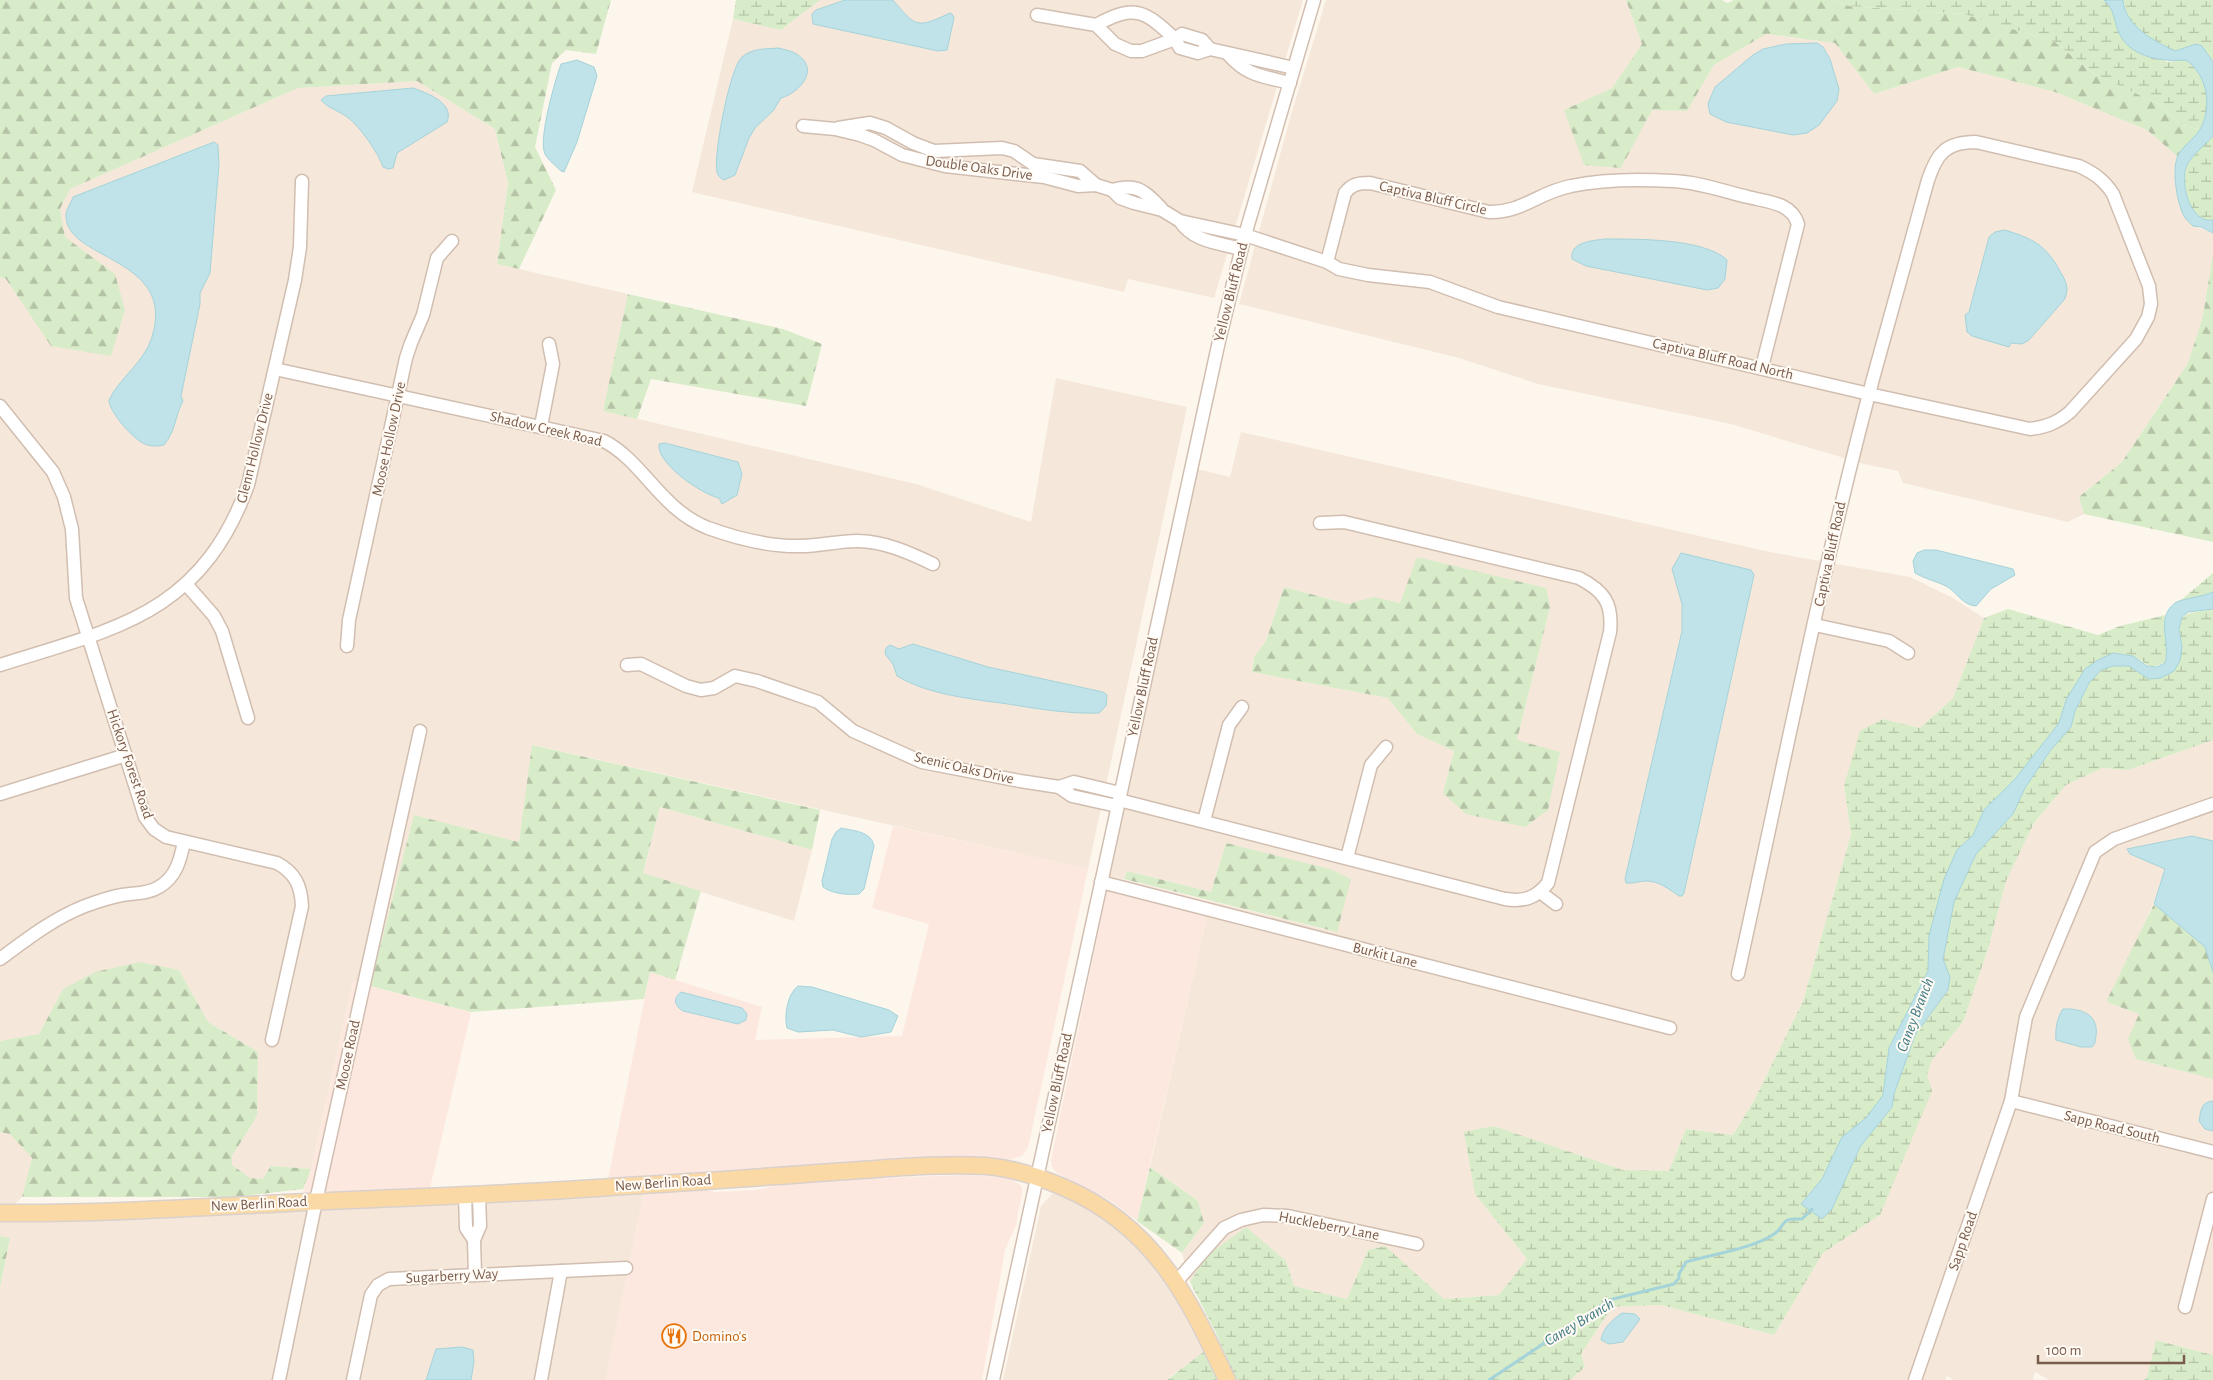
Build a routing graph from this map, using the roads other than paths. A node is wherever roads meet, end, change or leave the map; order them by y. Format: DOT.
graph roads {
  1 [pos="1314,0"];
  2 [pos="1037,15"];
  3 [pos="1096,25"];
  4 [pos="1175,39"];
  5 [pos="1228,54"];
  6 [pos="1256,59"];
  7 [pos="1294,68"];
  8 [pos="1252,74"];
  9 [pos="1290,84"];
  10 [pos="803,126"];
  11 [pos="836,129"];
  12 [pos="1951,146"];
  13 [pos="302,181"];
  14 [pos="1096,185"];
  15 [pos="1180,221"];
  16 [pos="1245,235"];
  17 [pos="452,241"];
  18 [pos="1242,249"];
  19 [pos="1327,262"];
  20 [pos="549,344"];
  21 [pos="1762,367"];
  22 [pos="275,369"];
  23 [pos="1869,394"];
  24 [pos="398,396"];
  25 [pos="0,406"];
  26 [pos="541,426"];
  27 [pos="1320,523"];
  28 [pos="933,564"];
  29 [pos="186,584"];
  30 [pos="1815,624"];
  31 [pos="88,638"];
  32 [pos="347,646"];
  33 [pos="1908,653"];
  34 [pos="0,665"];
  35 [pos="627,665"];
  36 [pos="1242,707"];
  37 [pos="248,718"];
  38 [pos="420,731"];
  39 [pos="1386,747"];
  40 [pos="126,755"];
  41 [pos="0,794"];
  42 [pos="1119,800"];
  43 [pos="2213,804"];
  44 [pos="1204,821"];
  45 [pos="184,842"];
  46 [pos="1347,858"];
  47 [pos="1101,882"];
  48 [pos="1540,892"];
  49 [pos="1556,904"];
  50 [pos="0,958"];
  51 [pos="1738,974"];
  52 [pos="1670,1028"];
  53 [pos="272,1040"];
  54 [pos="2010,1101"];
  55 [pos="2213,1152"];
  56 [pos="1037,1178"];
  57 [pos="472,1195"];
  58 [pos="2213,1199"];
  59 [pos="316,1201"];
  60 [pos="0,1213"];
  61 [pos="1417,1244"];
  62 [pos="626,1268"];
  63 [pos="561,1271"];
  64 [pos="475,1275"];
  65 [pos="1176,1282"];
  66 [pos="2185,1306"];
  67 [pos="279,1380"];
  68 [pos="353,1380"];
  69 [pos="541,1380"];
  70 [pos="993,1380"];
  71 [pos="1227,1380"];
  72 [pos="1915,1380"];
  1 -- 7 [label="street, Yellow Bluff Road"];
  2 -- 3 [label="street"];
  3 -- 4 [label="street"];
  3 -- 4 [label="street"];
  4 -- 5 [label="street"];
  5 -- 6 [label="street"];
  5 -- 8 [label="street"];
  6 -- 7 [label="street"];
  6 -- 8 [label="street"];
  7 -- 9 [label="street, Yellow Bluff Road"];
  8 -- 9 [label="street"];
  9 -- 16 [label="street, Yellow Bluff Road"];
  10 -- 11 [label="street, Double Oaks Drive"];
  11 -- 14 [label="street, Double Oaks Drive"];
  11 -- 14 [label="street, Double Oaks Drive"];
  12 -- 23 [label="street, Captiva Bluff Road"];
  12 -- 23 [label="street, Captiva Bluff Road North"];
  13 -- 22 [label="street, Glenn Hollow Drive"];
  14 -- 15 [label="street, Double Oaks Drive"];
  15 -- 16 [label="street, Double Oaks Drive"];
  15 -- 18 [label="street, Double Oaks Drive"];
  16 -- 18 [label="street, Yellow Bluff Road"];
  16 -- 19 [label="street, Captiva Bluff Road North"];
  17 -- 24 [label="street, Moose Hollow Drive"];
  18 -- 42 [label="street, Yellow Bluff Road"];
  19 -- 21 [label="street, Captiva Bluff Road North"];
  19 -- 21 [label="street, Captiva Bluff Circle"];
  20 -- 26 [label="street"];
  21 -- 23 [label="street, Captiva Bluff Road North"];
  22 -- 24 [label="street, Shadow Creek Road"];
  22 -- 29 [label="street, Glenn Hollow Drive"];
  23 -- 30 [label="street, Captiva Bluff Road"];
  24 -- 26 [label="street, Shadow Creek Road"];
  24 -- 32 [label="street, Moose Hollow Drive"];
  25 -- 31 [label="street, Hickory Forest Road"];
  26 -- 28 [label="street, Shadow Creek Road"];
  27 -- 48 [label="street"];
  29 -- 31 [label="street, Glenn Hollow Drive"];
  29 -- 37 [label="street"];
  30 -- 33 [label="street"];
  30 -- 51 [label="street, Captiva Bluff Road"];
  31 -- 34 [label="street, Glenn Hollow Drive"];
  31 -- 40 [label="street, Hickory Forest Road"];
  35 -- 42 [label="street, Scenic Oaks Drive"];
  36 -- 44 [label="street"];
  38 -- 59 [label="street, Moose Road"];
  39 -- 46 [label="street"];
  40 -- 41 [label="street"];
  40 -- 45 [label="street, Hickory Forest Road"];
  42 -- 44 [label="street, Scenic Oaks Drive"];
  42 -- 47 [label="street, Yellow Bluff Road"];
  43 -- 54 [label="street, Sapp Road"];
  44 -- 46 [label="street, Scenic Oaks Drive"];
  45 -- 50 [label="street"];
  45 -- 53 [label="street, Hickory Forest Road"];
  46 -- 48 [label="street, Scenic Oaks Drive"];
  47 -- 52 [label="street, Burkit Lane"];
  47 -- 56 [label="street, Yellow Bluff Road"];
  48 -- 49 [label="street"];
  54 -- 55 [label="street, Sapp Road South"];
  54 -- 72 [label="street, Sapp Road"];
  56 -- 57 [label="main road, New Berlin Road"];
  56 -- 65 [label="main road, New Berlin Road"];
  56 -- 70 [label="street, Yellow Bluff Road"];
  57 -- 59 [label="main road, New Berlin Road"];
  57 -- 64 [label="street"];
  58 -- 66 [label="street"];
  59 -- 60 [label="main road, New Berlin Road"];
  59 -- 67 [label="street, Moose Road"];
  61 -- 65 [label="street, Huckleberry Lane"];
  62 -- 63 [label="street, Sugarberry Way"];
  63 -- 64 [label="street, Sugarberry Way"];
  63 -- 69 [label="street"];
  64 -- 68 [label="street, Sugarberry Way"];
  65 -- 71 [label="main road, New Berlin Road"];
}
